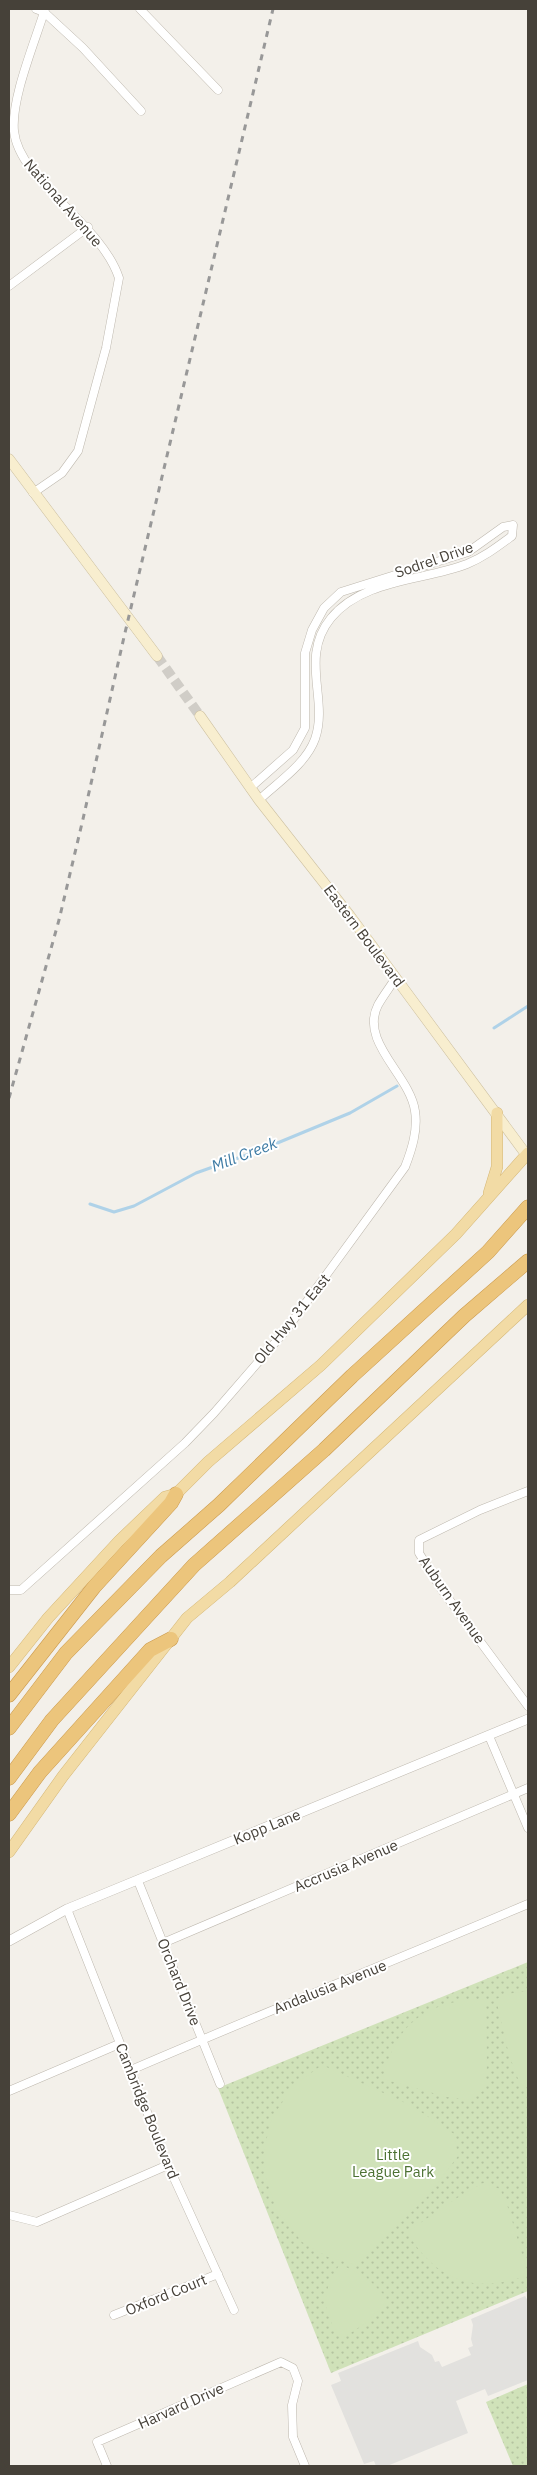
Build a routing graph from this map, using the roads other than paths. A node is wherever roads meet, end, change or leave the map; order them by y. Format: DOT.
graph roads {
  1 [pos="42,10"];
  2 [pos="144,11"];
  3 [pos="218,90"];
  4 [pos="141,111"];
  5 [pos="88,227"];
  6 [pos="9,286"];
  7 [pos="9,460"];
  8 [pos="33,493"];
  9 [pos="157,656"];
  10 [pos="200,716"];
  11 [pos="250,788"];
  12 [pos="259,800"];
  13 [pos="395,979"];
  14 [pos="497,1113"];
  15 [pos="528,1155"];
  16 [pos="488,1198"];
  17 [pos="528,1207"];
  18 [pos="528,1261"];
  19 [pos="528,1305"];
  20 [pos="528,1491"];
  21 [pos="176,1494"];
  22 [pos="9,1590"];
  23 [pos="171,1639"];
  24 [pos="9,1667"];
  25 [pos="9,1696"];
  26 [pos="528,1706"];
  27 [pos="528,1719"];
  28 [pos="9,1728"];
  29 [pos="489,1736"];
  30 [pos="9,1778"];
  31 [pos="528,1788"];
  32 [pos="514,1794"];
  33 [pos="9,1814"];
  34 [pos="528,1828"];
  35 [pos="9,1852"];
  36 [pos="138,1881"];
  37 [pos="528,1904"];
  38 [pos="67,1909"];
  39 [pos="9,1941"];
  40 [pos="163,1943"];
  41 [pos="202,2038"];
  42 [pos="119,2044"];
  43 [pos="131,2070"];
  44 [pos="220,2084"];
  45 [pos="9,2091"];
  46 [pos="168,2165"];
  47 [pos="9,2215"];
  48 [pos="218,2274"];
  49 [pos="234,2310"];
  50 [pos="114,2315"];
  51 [pos="107,2466"];
  52 [pos="305,2466"];
  1 -- 4 [label="street"];
  1 -- 5 [label="street, National Avenue"];
  2 -- 3 [label="street"];
  5 -- 6 [label="street"];
  5 -- 8 [label="street, National Avenue"];
  7 -- 8 [label="main road"];
  8 -- 9 [label="main road"];
  10 -- 11 [label="main road, Eastern Boulevard"];
  11 -- 12 [label="main road, Eastern Boulevard"];
  11 -- 12 [label="street, Sodrel Drive"];
  12 -- 13 [label="main road, Eastern Boulevard"];
  13 -- 14 [label="main road, Eastern Boulevard"];
  13 -- 22 [label="street, Old Hwy 31 East"];
  14 -- 15 [label="main road, Eastern Boulevard"];
  14 -- 16 [label="main road"];
  15 -- 16 [label="main road"];
  16 -- 21 [label="main road"];
  17 -- 28 [label="highway"];
  18 -- 30 [label="highway"];
  19 -- 23 [label="main road"];
  20 -- 26 [label="street, Auburn Avenue"];
  21 -- 24 [label="main road"];
  21 -- 25 [label="highway"];
  23 -- 33 [label="highway"];
  23 -- 35 [label="main road"];
  27 -- 29 [label="street, Kopp Lane"];
  29 -- 32 [label="street"];
  29 -- 36 [label="street, Kopp Lane"];
  31 -- 32 [label="street, Accrusia Avenue"];
  32 -- 34 [label="street"];
  32 -- 40 [label="street, Accrusia Avenue"];
  36 -- 38 [label="street, Kopp Lane"];
  36 -- 40 [label="street, Orchard Drive"];
  37 -- 41 [label="street, Andalusia Avenue"];
  38 -- 39 [label="street, Kopp Lane"];
  38 -- 42 [label="street, Cambridge Boulevard"];
  40 -- 41 [label="street, Orchard Drive"];
  41 -- 43 [label="street, Andalusia Avenue"];
  41 -- 44 [label="street, Orchard Drive"];
  42 -- 43 [label="street, Cambridge Boulevard"];
  42 -- 45 [label="street"];
  43 -- 46 [label="street, Cambridge Boulevard"];
  46 -- 47 [label="street"];
  46 -- 48 [label="street, Cambridge Boulevard"];
  48 -- 49 [label="street, Cambridge Boulevard"];
  48 -- 50 [label="street, Oxford Court"];
  51 -- 52 [label="street, Harvard Drive"];
}
